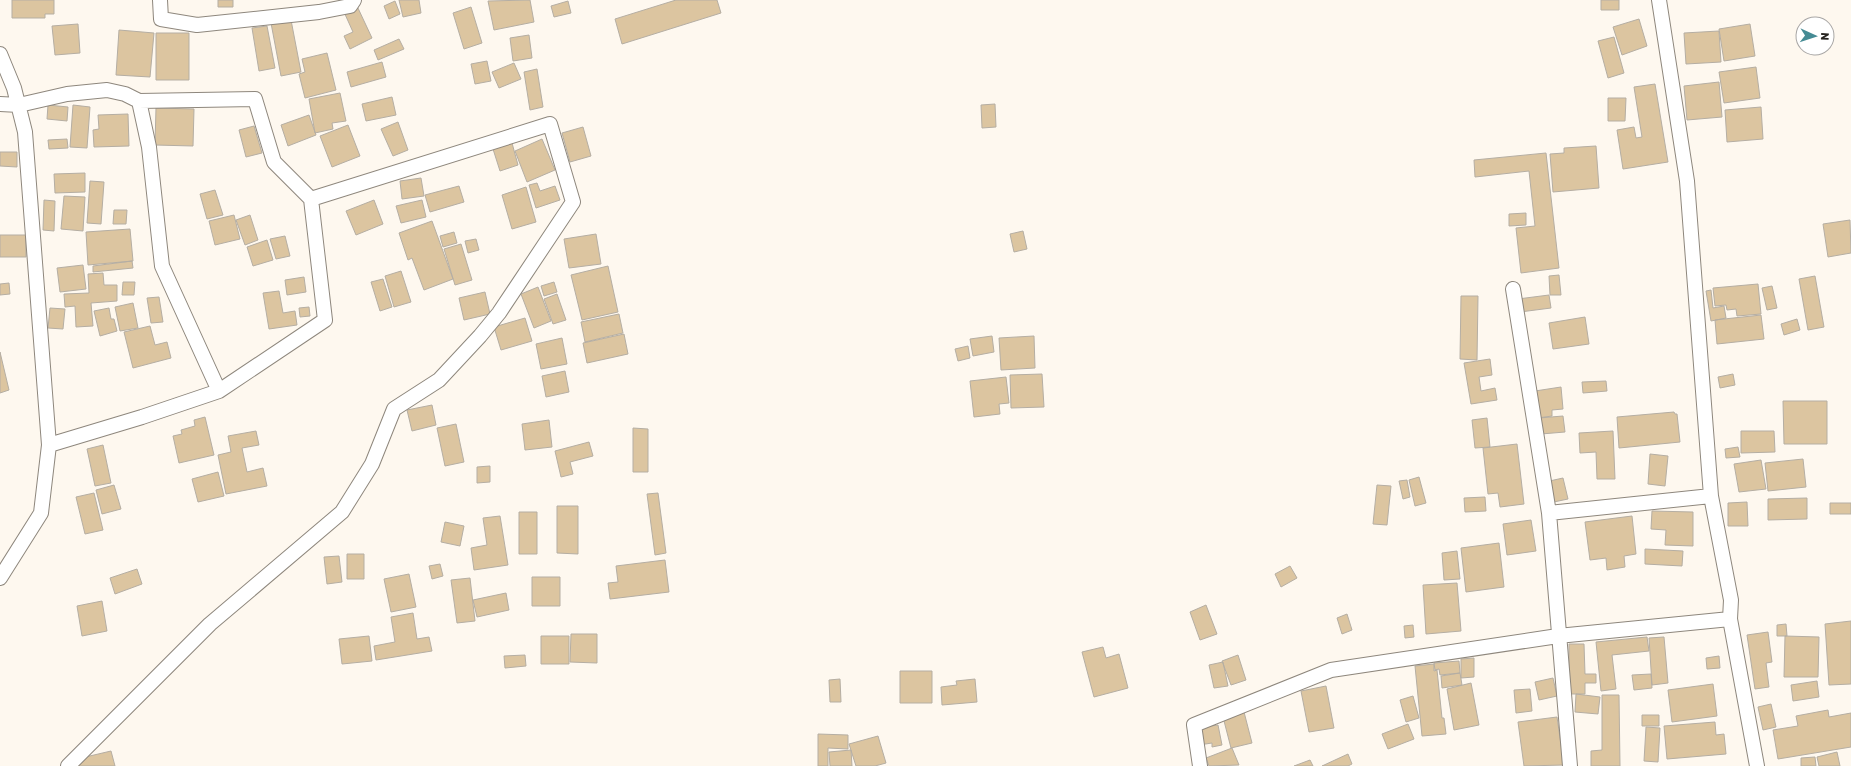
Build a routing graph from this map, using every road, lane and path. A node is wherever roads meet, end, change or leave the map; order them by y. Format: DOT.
graph roads {
  1 [pos="160,0"];
  2 [pos="354,0"];
  3 [pos="1658,0"];
  4 [pos="0,54"];
  5 [pos="139,101"];
  6 [pos="0,104"];
  7 [pos="18,105"];
  8 [pos="311,199"];
  9 [pos="1513,289"];
  10 [pos="219,391"];
  11 [pos="49,445"];
  12 [pos="1711,496"];
  13 [pos="1550,513"];
  14 [pos="0,578"];
  15 [pos="1730,619"];
  16 [pos="1558,636"];
  17 [pos="68,766"];
  18 [pos="1200,766"];
  19 [pos="1570,766"];
  20 [pos="1757,766"];
  1 -- 2 [label="street"];
  3 -- 12 [label="street"];
  4 -- 7 [label="street"];
  5 -- 7 [label="street"];
  5 -- 8 [label="street"];
  5 -- 10 [label="street"];
  6 -- 7 [label="street"];
  7 -- 11 [label="street"];
  8 -- 10 [label="street"];
  8 -- 17 [label="street"];
  9 -- 13 [label="street"];
  10 -- 11 [label="street"];
  11 -- 14 [label="street"];
  12 -- 13 [label="street"];
  12 -- 15 [label="street"];
  13 -- 16 [label="street"];
  15 -- 16 [label="street"];
  15 -- 20 [label="street"];
  16 -- 18 [label="street"];
  16 -- 19 [label="street"];
}
